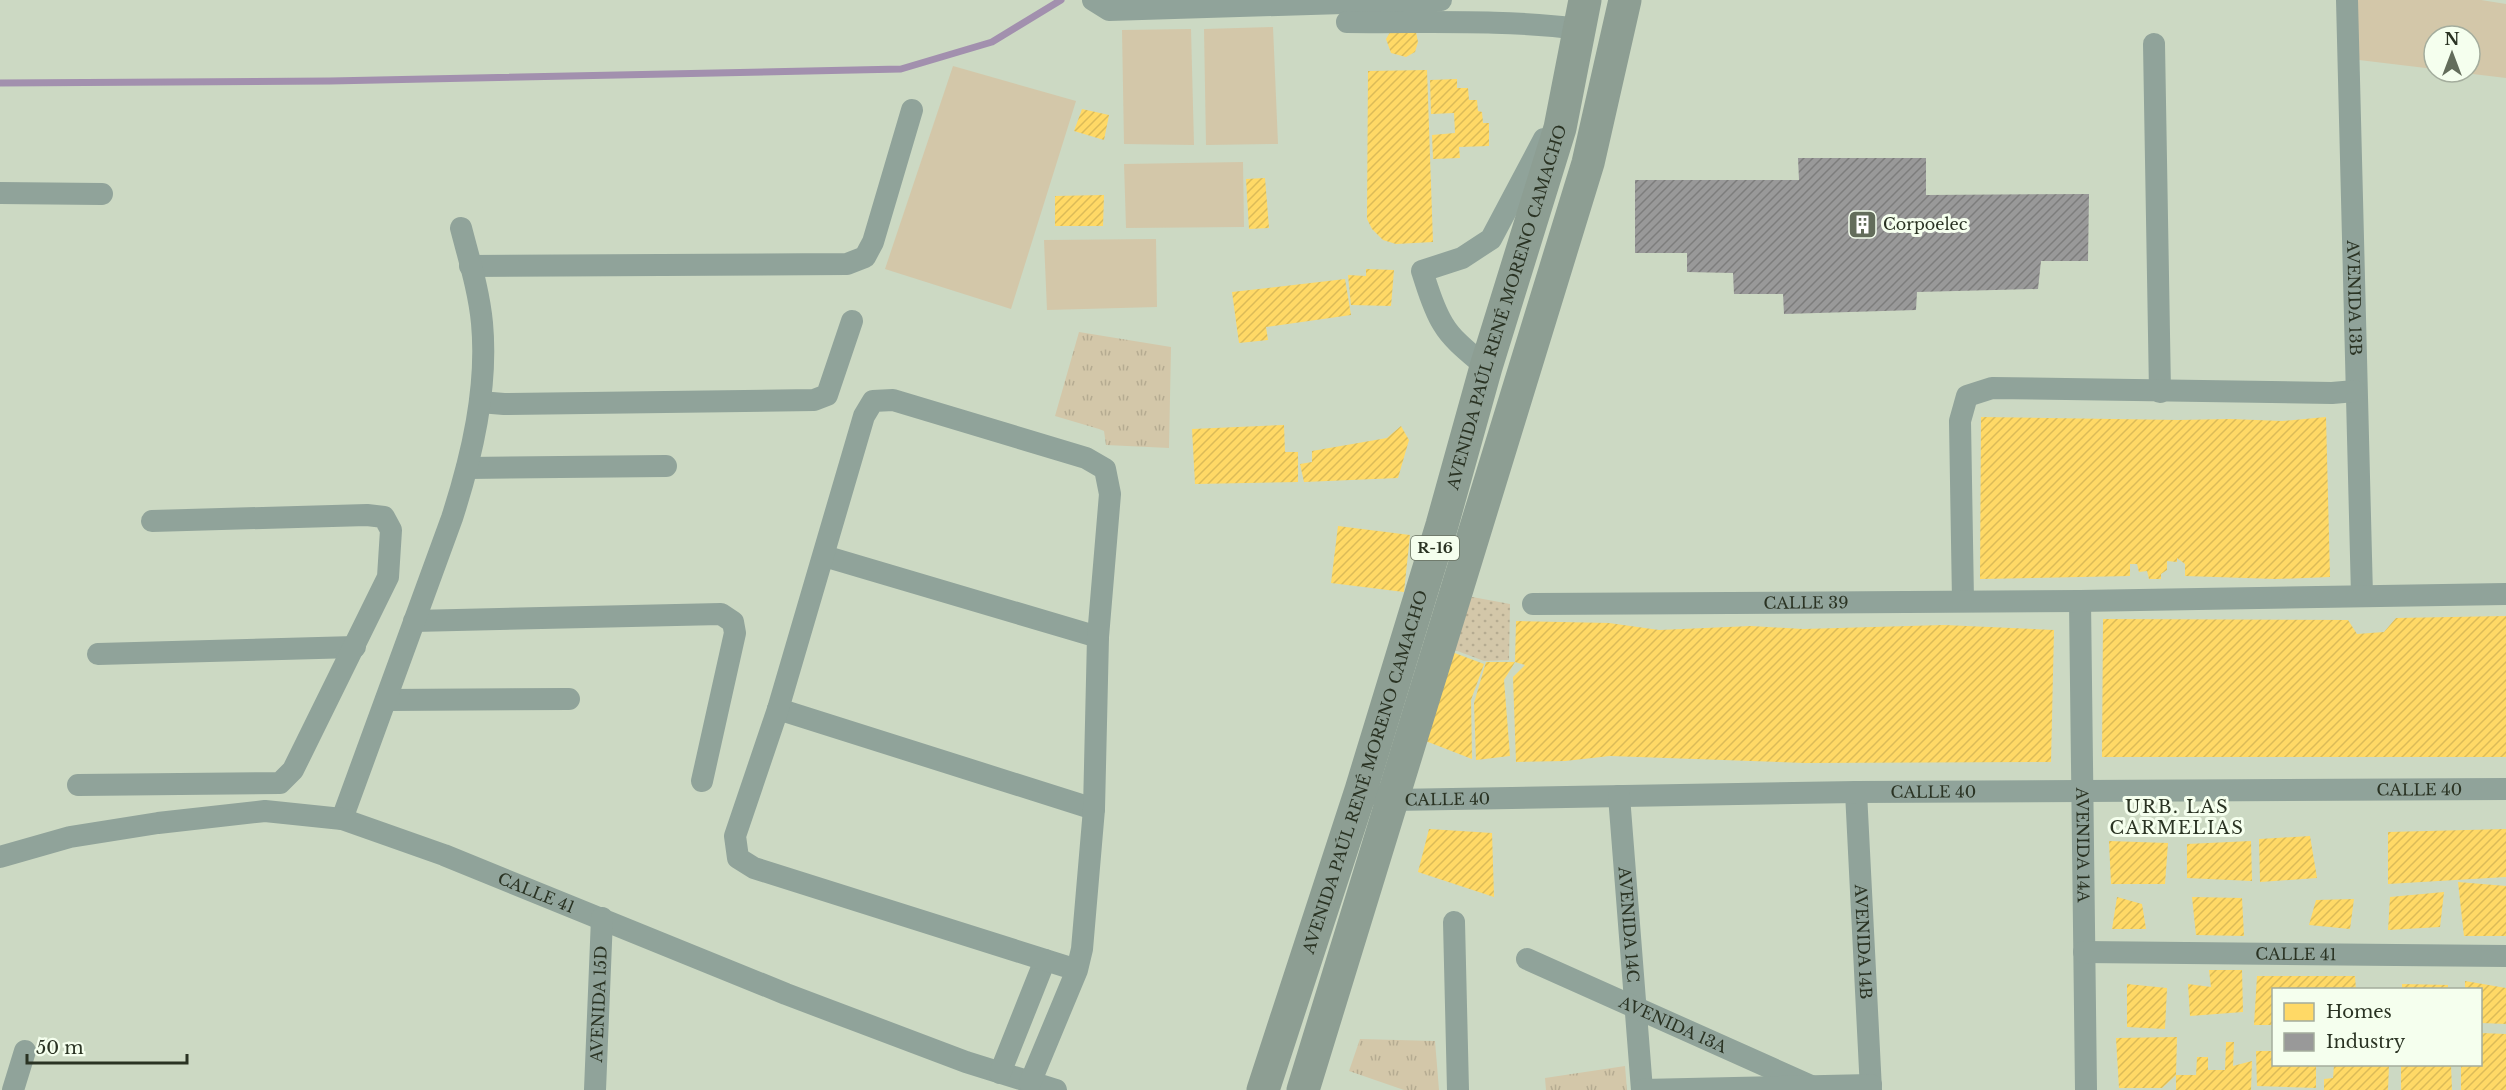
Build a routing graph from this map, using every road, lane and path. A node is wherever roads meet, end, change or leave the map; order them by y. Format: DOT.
graph roads {
  1 [pos="1093,0"];
  2 [pos="1441,0"];
  3 [pos="1625,0"];
  4 [pos="2347,0"];
  5 [pos="1583,15"];
  6 [pos="1347,22"];
  7 [pos="2154,44"];
  8 [pos="1567,93"];
  9 [pos="912,110"];
  10 [pos="0,193"];
  11 [pos="102,194"];
  12 [pos="461,228"];
  13 [pos="470,266"];
  14 [pos="852,321"];
  15 [pos="1486,367"];
  16 [pos="2355,391"];
  17 [pos="2160,392"];
  18 [pos="480,402"];
  19 [pos="666,466"];
  20 [pos="467,468"];
  21 [pos="152,521"];
  22 [pos="824,556"];
  23 [pos="388,577"];
  24 [pos="426,586"];
  25 [pos="2506,594"];
  26 [pos="2362,596"];
  27 [pos="2080,601"];
  28 [pos="1963,602"];
  29 [pos="1533,604"];
  30 [pos="414,621"];
  31 [pos="1098,637"];
  32 [pos="355,647"];
  33 [pos="98,654"];
  34 [pos="569,699"];
  35 [pos="386,700"];
  36 [pos="778,709"];
  37 [pos="702,781"];
  38 [pos="78,785"];
  39 [pos="2506,789"];
  40 [pos="1361,790"];
  41 [pos="1856,792"];
  42 [pos="2084,792"];
  43 [pos="1619,796"];
  44 [pos="1393,800"];
  45 [pos="1094,809"];
  46 [pos="342,819"];
  47 [pos="0,857"];
  48 [pos="602,918"];
  49 [pos="1454,922"];
  50 [pos="2084,952"];
  51 [pos="2506,956"];
  52 [pos="1527,959"];
  53 [pos="1046,960"];
  54 [pos="1077,970"];
  55 [pos="25,1051"];
  56 [pos="1000,1073"];
  57 [pos="1030,1083"];
  58 [pos="1871,1087"];
  59 [pos="13,1090"];
  60 [pos="596,1090"];
  61 [pos="1056,1090"];
  62 [pos="1263,1090"];
  63 [pos="1304,1090"];
  64 [pos="1458,1090"];
  65 [pos="1642,1090"];
  66 [pos="1820,1090"];
  67 [pos="2086,1090"];
  1 -- 2 [label="street"];
  3 -- 44 [label="main road, R-16"];
  4 -- 16 [label="street, AVENIDA 13B"];
  5 -- 6 [label="street"];
  5 -- 8 [label="main road, AVENIDA PAÚL RENÉ MORENO CAMACHO / R-16"];
  7 -- 17 [label="street"];
  8 -- 15 [label="main road, AVENIDA PAÚL RENÉ MORENO CAMACHO / R-16"];
  8 -- 15 [label="street"];
  9 -- 13 [label="street"];
  10 -- 11 [label="street"];
  12 -- 13 [label="street"];
  13 -- 18 [label="street"];
  14 -- 18 [label="street"];
  15 -- 40 [label="main road, AVENIDA PAÚL RENÉ MORENO CAMACHO / R-16"];
  16 -- 17 [label="street"];
  16 -- 26 [label="street, AVENIDA 13B"];
  17 -- 28 [label="street"];
  18 -- 20 [label="street"];
  19 -- 20 [label="street"];
  20 -- 24 [label="street"];
  21 -- 23 [label="street"];
  22 -- 31 [label="street"];
  22 -- 31 [label="street"];
  22 -- 36 [label="street"];
  23 -- 24 [label="street"];
  23 -- 32 [label="street"];
  24 -- 30 [label="street"];
  25 -- 26 [label="street, CALLE 39"];
  26 -- 27 [label="street, CALLE 39"];
  27 -- 28 [label="street, CALLE 39"];
  27 -- 42 [label="street, AVENIDA 14A"];
  28 -- 29 [label="street, CALLE 39"];
  30 -- 35 [label="street"];
  30 -- 37 [label="street"];
  31 -- 45 [label="street"];
  32 -- 33 [label="street"];
  32 -- 38 [label="street"];
  34 -- 35 [label="street"];
  35 -- 46 [label="street"];
  36 -- 45 [label="street"];
  36 -- 53 [label="street"];
  39 -- 42 [label="street, CALLE 40"];
  40 -- 44 [label="street, CALLE 40"];
  40 -- 62 [label="main road, AVENIDA PAÚL RENÉ MORENO CAMACHO / R-16"];
  41 -- 42 [label="street, CALLE 40"];
  41 -- 43 [label="street, CALLE 40"];
  41 -- 58 [label="street, AVENIDA 14B"];
  42 -- 50 [label="street, AVENIDA 14A"];
  43 -- 44 [label="street, CALLE 40"];
  43 -- 65 [label="street, AVENIDA 14C"];
  44 -- 63 [label="main road, R-16"];
  45 -- 54 [label="street"];
  46 -- 47 [label="street, CALLE 41"];
  46 -- 48 [label="street, CALLE 41"];
  48 -- 56 [label="street, CALLE 41"];
  48 -- 60 [label="street, AVENIDA 15D"];
  49 -- 64 [label="street"];
  50 -- 51 [label="street, CALLE 41"];
  50 -- 67 [label="street, AVENIDA 14A"];
  52 -- 66 [label="street, AVENIDA 13A"];
  53 -- 54 [label="street"];
  53 -- 56 [label="street"];
  54 -- 57 [label="street"];
  55 -- 59 [label="street"];
  56 -- 57 [label="street, CALLE 41"];
  57 -- 61 [label="street, CALLE 41"];
  58 -- 65 [label="street"];
}
